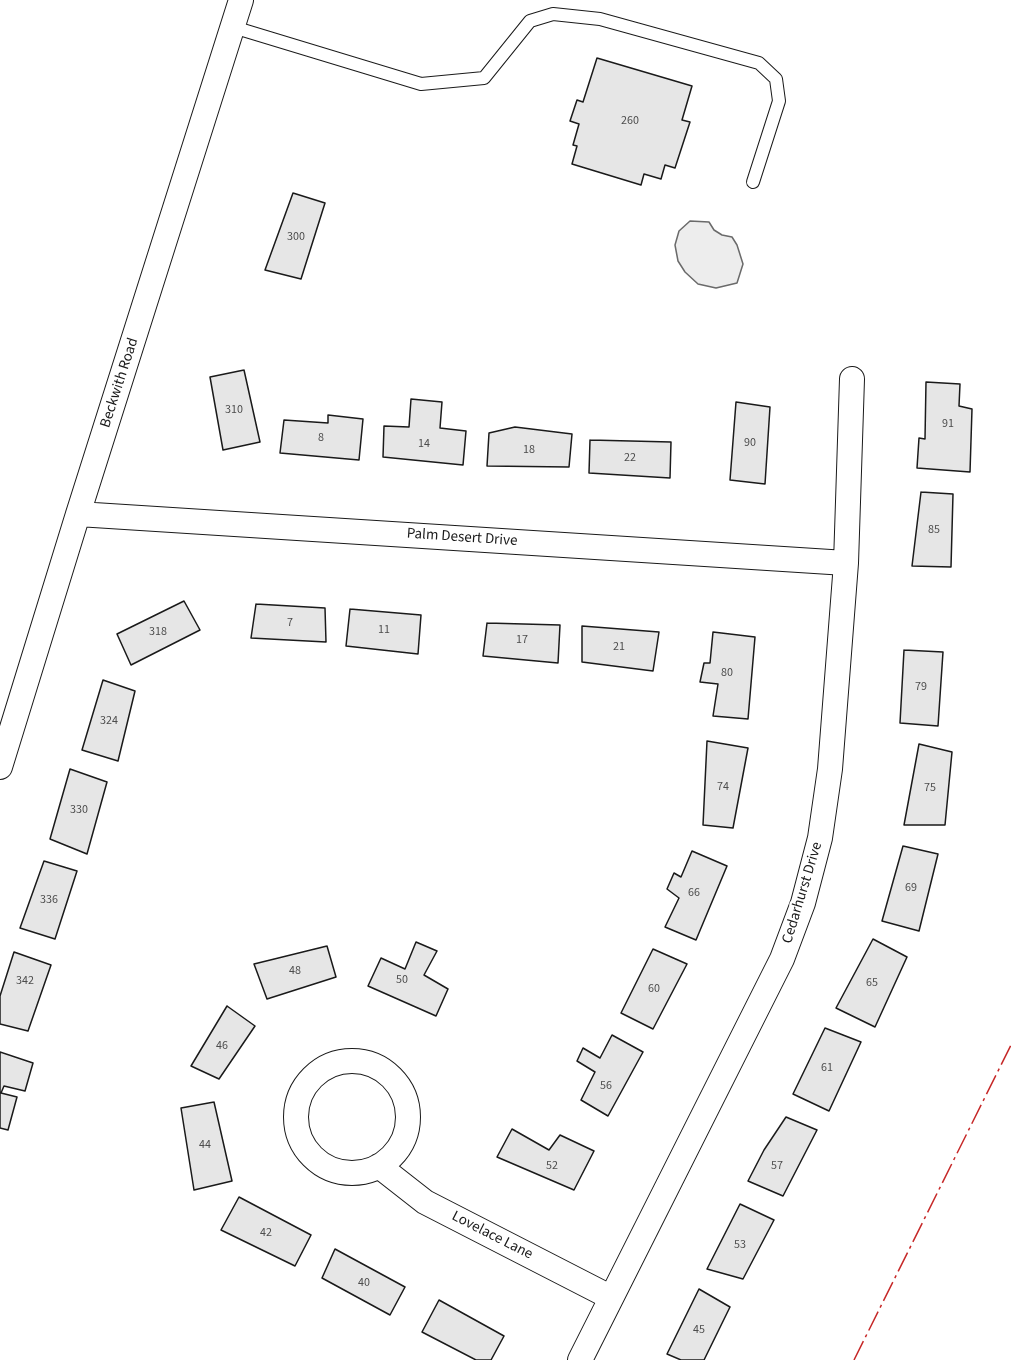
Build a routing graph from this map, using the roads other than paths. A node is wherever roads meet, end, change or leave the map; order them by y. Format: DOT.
graph roads {
  1 [pos="241,0"];
  2 [pos="233,27"];
  3 [pos="753,182"];
  4 [pos="852,379"];
  5 [pos="78,514"];
  6 [pos="846,563"];
  7 [pos="0,767"];
  8 [pos="379,1166"];
  9 [pos="610,1298"];
  10 [pos="580,1360"];
  1 -- 2 [label="street, Beckwith Road"];
  2 -- 3 [label="lane"];
  2 -- 5 [label="street, Beckwith Road"];
  4 -- 6 [label="street, Cedarhurst Drive"];
  5 -- 6 [label="street, Palm Desert Drive"];
  5 -- 7 [label="street, Beckwith Road"];
  6 -- 9 [label="street, Cedarhurst Drive"];
  8 -- 8 [label="street"];
  8 -- 9 [label="street, Lovelace Lane"];
  9 -- 10 [label="street, Cedarhurst Drive"];
}
